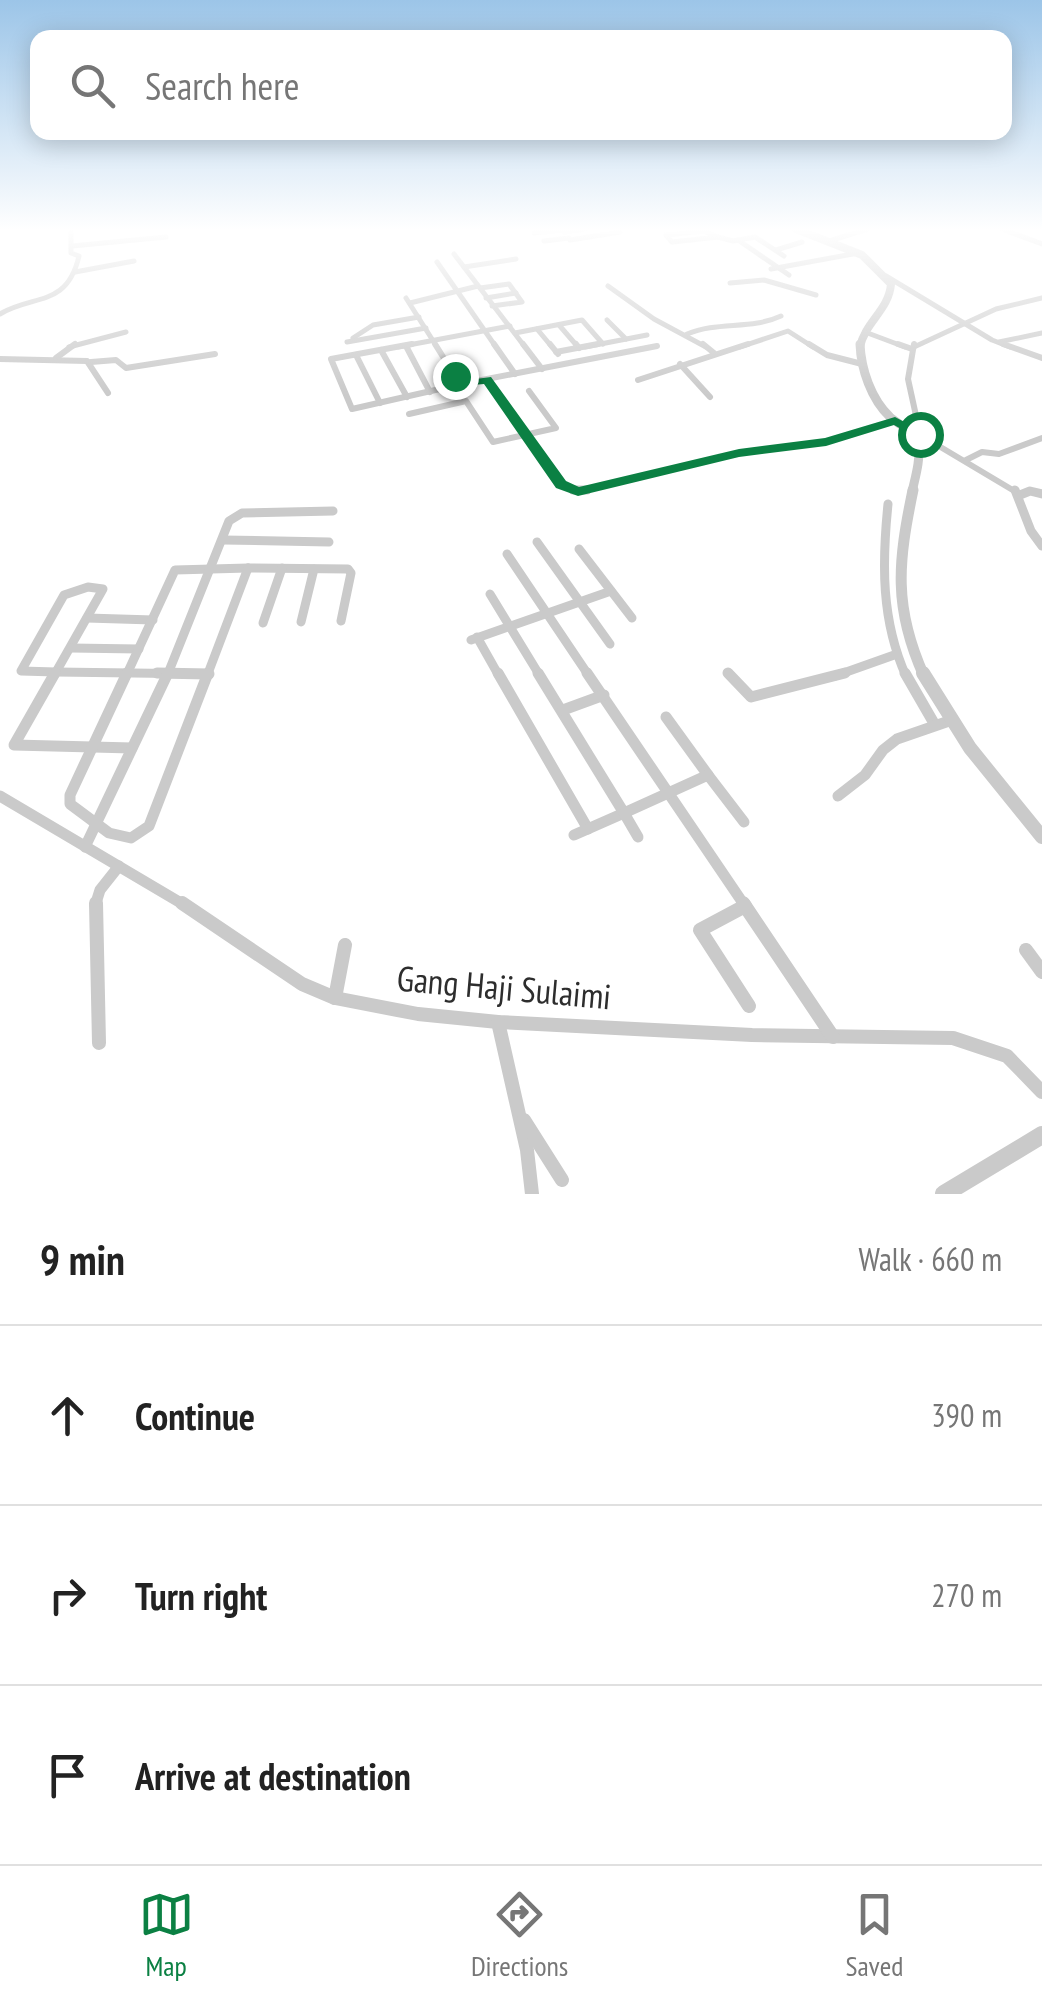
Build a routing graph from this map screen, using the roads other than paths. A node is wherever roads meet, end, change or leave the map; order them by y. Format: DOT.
graph roads {
  1 [pos="67,285"];
  2 [pos="452,285"];
  3 [pos="502,285"];
  4 [pos="510,285"];
  5 [pos="780,285"];
  6 [pos="888,285"];
  7 [pos="900,285"];
  8 [pos="608,286"];
  9 [pos="480,287"];
  10 [pos="456,290"];
  11 [pos="516,293"];
  12 [pos="816,295"];
  13 [pos="486,298"];
  14 [pos="1042,298"];
  15 [pos="492,306"];
  16 [pos="0,314"];
  17 [pos="780,316"];
  18 [pos="419,317"];
  19 [pos="607,320"];
  20 [pos="770,322"];
  21 [pos="963,324"];
  22 [pos="560,325"];
  23 [pos="426,328"];
  24 [pos="537,329"];
  25 [pos="512,330"];
  26 [pos="790,331"];
  27 [pos="126,332"];
  28 [pos="486,332"];
  29 [pos="865,332"];
  30 [pos="1042,333"];
  31 [pos="688,334"];
  32 [pos="647,335"];
  33 [pos="626,339"];
  34 [pos="616,341"];
  35 [pos="434,342"];
  36 [pos="998,342"];
  37 [pos="603,344"];
  38 [pos="406,346"];
  39 [pos="658,346"];
  40 [pos="580,348"];
  41 [pos="381,350"];
  42 [pos="912,350"];
  43 [pos="556,352"];
  44 [pos="628,352"];
  45 [pos="714,353"];
  46 [pos="216,354"];
  47 [pos="356,355"];
  48 [pos="56,358"];
  49 [pos="1042,358"];
  50 [pos="0,360"];
  51 [pos="91,362"];
  52 [pos="566,364"];
  53 [pos="680,364"];
  54 [pos="862,364"];
  55 [pos="542,369"];
  56 [pos="515,374"];
  57 [pos="487,380"];
  58 [pos="638,380"];
  59 [pos="466,384"];
  60 [pos="529,391"];
  61 [pos="430,392"];
  62 [pos="108,394"];
  63 [pos="406,397"];
  64 [pos="710,397"];
  65 [pos="380,403"];
  66 [pos="409,414"];
  67 [pos="895,421"];
  68 [pos="915,432"];
  69 [pos="525,435"];
  70 [pos="1042,438"];
  71 [pos="966,460"];
  72 [pos="1042,494"];
  73 [pos="1020,495"];
  74 [pos="888,504"];
  75 [pos="333,511"];
  76 [pos="223,540"];
  77 [pos="329,542"];
  78 [pos="537,542"];
  79 [pos="893,546"];
  80 [pos="1042,546"];
  81 [pos="579,548"];
  82 [pos="507,554"];
  83 [pos="211,568"];
  84 [pos="248,568"];
  85 [pos="282,568"];
  86 [pos="314,569"];
  87 [pos="611,591"];
  88 [pos="490,594"];
  89 [pos="580,602"];
  90 [pos="548,613"];
  91 [pos="87,618"];
  92 [pos="632,618"];
  93 [pos="153,620"];
  94 [pos="341,621"];
  95 [pos="301,622"];
  96 [pos="264,623"];
  97 [pos="508,626"];
  98 [pos="898,627"];
  99 [pos="610,644"];
  100 [pos="70,648"];
  101 [pos="139,649"];
  102 [pos="896,654"];
  103 [pos="58,671"];
  104 [pos="728,672"];
  105 [pos="127,673"];
  106 [pos="168,674"];
  107 [pos="209,674"];
  108 [pos="604,696"];
  109 [pos="929,704"];
  110 [pos="563,710"];
  111 [pos="666,716"];
  112 [pos="943,723"];
  113 [pos="92,747"];
  114 [pos="132,748"];
  115 [pos="708,775"];
  116 [pos="666,794"];
  117 [pos="0,796"];
  118 [pos="838,796"];
  119 [pos="624,813"];
  120 [pos="744,822"];
  121 [pos="98,826"];
  122 [pos="588,829"];
  123 [pos="574,835"];
  124 [pos="638,837"];
  125 [pos="1042,837"];
  126 [pos="86,847"];
  127 [pos="119,866"];
  128 [pos="745,906"];
  129 [pos="344,945"];
  130 [pos="1026,950"];
  131 [pos="1042,972"];
  132 [pos="335,998"];
  133 [pos="749,1006"];
  134 [pos="498,1022"];
  135 [pos="833,1037"];
  136 [pos="99,1043"];
  137 [pos="1042,1092"];
  138 [pos="517,1109"];
  139 [pos="1042,1135"];
  140 [pos="562,1180"];
  141 [pos="532,1194"];
  142 [pos="944,1194"];
  1 -- 16 [label="street"];
  2 -- 10 [label="street"];
  3 -- 9 [label="street"];
  4 -- 11 [label="street"];
  5 -- 12 [label="street"];
  6 -- 29 [label="street"];
  7 -- 21 [label="street"];
  8 -- 31 [label="street"];
  9 -- 10 [label="street"];
  9 -- 13 [label="street"];
  10 -- 18 [label="street"];
  10 -- 28 [label="street"];
  11 -- 13 [label="street"];
  11 -- 15 [label="street"];
  13 -- 15 [label="street"];
  14 -- 21 [label="street"];
  15 -- 25 [label="street"];
  17 -- 20 [label="street"];
  18 -- 23 [label="street"];
  18 -- 23 [label="street"];
  19 -- 33 [label="street"];
  20 -- 26 [label="street"];
  20 -- 31 [label="street"];
  21 -- 36 [label="street"];
  21 -- 42 [label="street"];
  22 -- 24 [label="street"];
  22 -- 37 [label="street"];
  22 -- 40 [label="street"];
  23 -- 35 [label="street"];
  24 -- 25 [label="street"];
  24 -- 43 [label="street"];
  25 -- 28 [label="street"];
  25 -- 55 [label="street"];
  26 -- 45 [label="street"];
  26 -- 54 [label="street"];
  27 -- 48 [label="street"];
  28 -- 35 [label="street"];
  28 -- 56 [label="street"];
  29 -- 42 [label="street"];
  29 -- 54 [label="street"];
  30 -- 36 [label="street"];
  31 -- 45 [label="street"];
  32 -- 33 [label="street"];
  33 -- 34 [label="street"];
  34 -- 37 [label="street"];
  34 -- 44 [label="street"];
  35 -- 38 [label="street"];
  35 -- 59 [label="street"];
  36 -- 49 [label="street"];
  37 -- 40 [label="street"];
  38 -- 41 [label="street"];
  38 -- 61 [label="street"];
  39 -- 44 [label="street"];
  40 -- 43 [label="street"];
  41 -- 47 [label="street"];
  41 -- 63 [label="street"];
  42 -- 68 [label="street"];
  43 -- 52 [label="street"];
  44 -- 52 [label="street"];
  45 -- 53 [label="street"];
  46 -- 51 [label="street"];
  47 -- 65 [label="street"];
  47 -- 65 [label="street"];
  48 -- 50 [label="street"];
  48 -- 51 [label="street"];
  51 -- 62 [label="street"];
  52 -- 55 [label="street"];
  53 -- 58 [label="street"];
  53 -- 64 [label="street"];
  54 -- 67 [label="street"];
  55 -- 56 [label="street"];
  56 -- 57 [label="street"];
  57 -- 59 [label="street"];
  57 -- 69 [label="street"];
  59 -- 61 [label="street"];
  60 -- 69 [label="street"];
  61 -- 63 [label="street"];
  63 -- 65 [label="street"];
  66 -- 69 [label="street"];
  67 -- 68 [label="street"];
  67 -- 69 [label="street"];
  68 -- 71 [label="street"];
  68 -- 79 [label="street"];
  70 -- 71 [label="street"];
  71 -- 73 [label="street"];
  72 -- 73 [label="street"];
  73 -- 80 [label="street"];
  74 -- 79 [label="street"];
  75 -- 76 [label="street"];
  76 -- 77 [label="street"];
  76 -- 83 [label="street"];
  78 -- 89 [label="street"];
  79 -- 98 [label="street"];
  79 -- 98 [label="street"];
  81 -- 87 [label="street"];
  82 -- 90 [label="street"];
  83 -- 84 [label="street"];
  83 -- 93 [label="street"];
  83 -- 106 [label="street"];
  84 -- 85 [label="street"];
  84 -- 107 [label="street"];
  85 -- 86 [label="street"];
  85 -- 96 [label="street"];
  86 -- 94 [label="street"];
  86 -- 95 [label="street"];
  87 -- 89 [label="street"];
  87 -- 92 [label="street"];
  88 -- 97 [label="street"];
  89 -- 90 [label="street"];
  89 -- 99 [label="street"];
  90 -- 97 [label="street"];
  90 -- 108 [label="street"];
  91 -- 93 [label="street"];
  91 -- 100 [label="street"];
  91 -- 103 [label="street"];
  93 -- 101 [label="street"];
  97 -- 110 [label="street"];
  97 -- 122 [label="street"];
  98 -- 102 [label="street"];
  98 -- 109 [label="street"];
  100 -- 101 [label="street"];
  100 -- 103 [label="street"];
  101 -- 105 [label="street"];
  102 -- 104 [label="street"];
  102 -- 109 [label="street"];
  103 -- 105 [label="street"];
  103 -- 113 [label="street"];
  105 -- 106 [label="street"];
  105 -- 113 [label="street"];
  106 -- 107 [label="street"];
  106 -- 114 [label="street"];
  107 -- 121 [label="street"];
  108 -- 110 [label="street"];
  108 -- 116 [label="street"];
  109 -- 112 [label="street"];
  109 -- 112 [label="street"];
  110 -- 119 [label="street"];
  111 -- 115 [label="street"];
  112 -- 118 [label="street"];
  112 -- 125 [label="street"];
  113 -- 114 [label="street"];
  113 -- 121 [label="street"];
  114 -- 121 [label="street"];
  115 -- 116 [label="street"];
  115 -- 120 [label="street"];
  116 -- 119 [label="street"];
  116 -- 128 [label="street"];
  117 -- 126 [label="street, Gang Haji Sulaimi"];
  119 -- 122 [label="street"];
  119 -- 124 [label="street"];
  121 -- 126 [label="street"];
  122 -- 123 [label="street"];
  126 -- 127 [label="street, Gang Haji Sulaimi"];
  127 -- 132 [label="street, Gang Haji Sulaimi"];
  127 -- 136 [label="street"];
  128 -- 133 [label="street"];
  128 -- 135 [label="street"];
  129 -- 132 [label="street"];
  130 -- 131 [label="street"];
  132 -- 134 [label="street, Gang Haji Sulaimi"];
  134 -- 135 [label="street, Gang Haji Sulaimi"];
  134 -- 138 [label="street"];
  135 -- 137 [label="street, Gang Haji Sulaimi"];
  138 -- 140 [label="street"];
  138 -- 141 [label="street"];
  139 -- 142 [label="street"];
}
